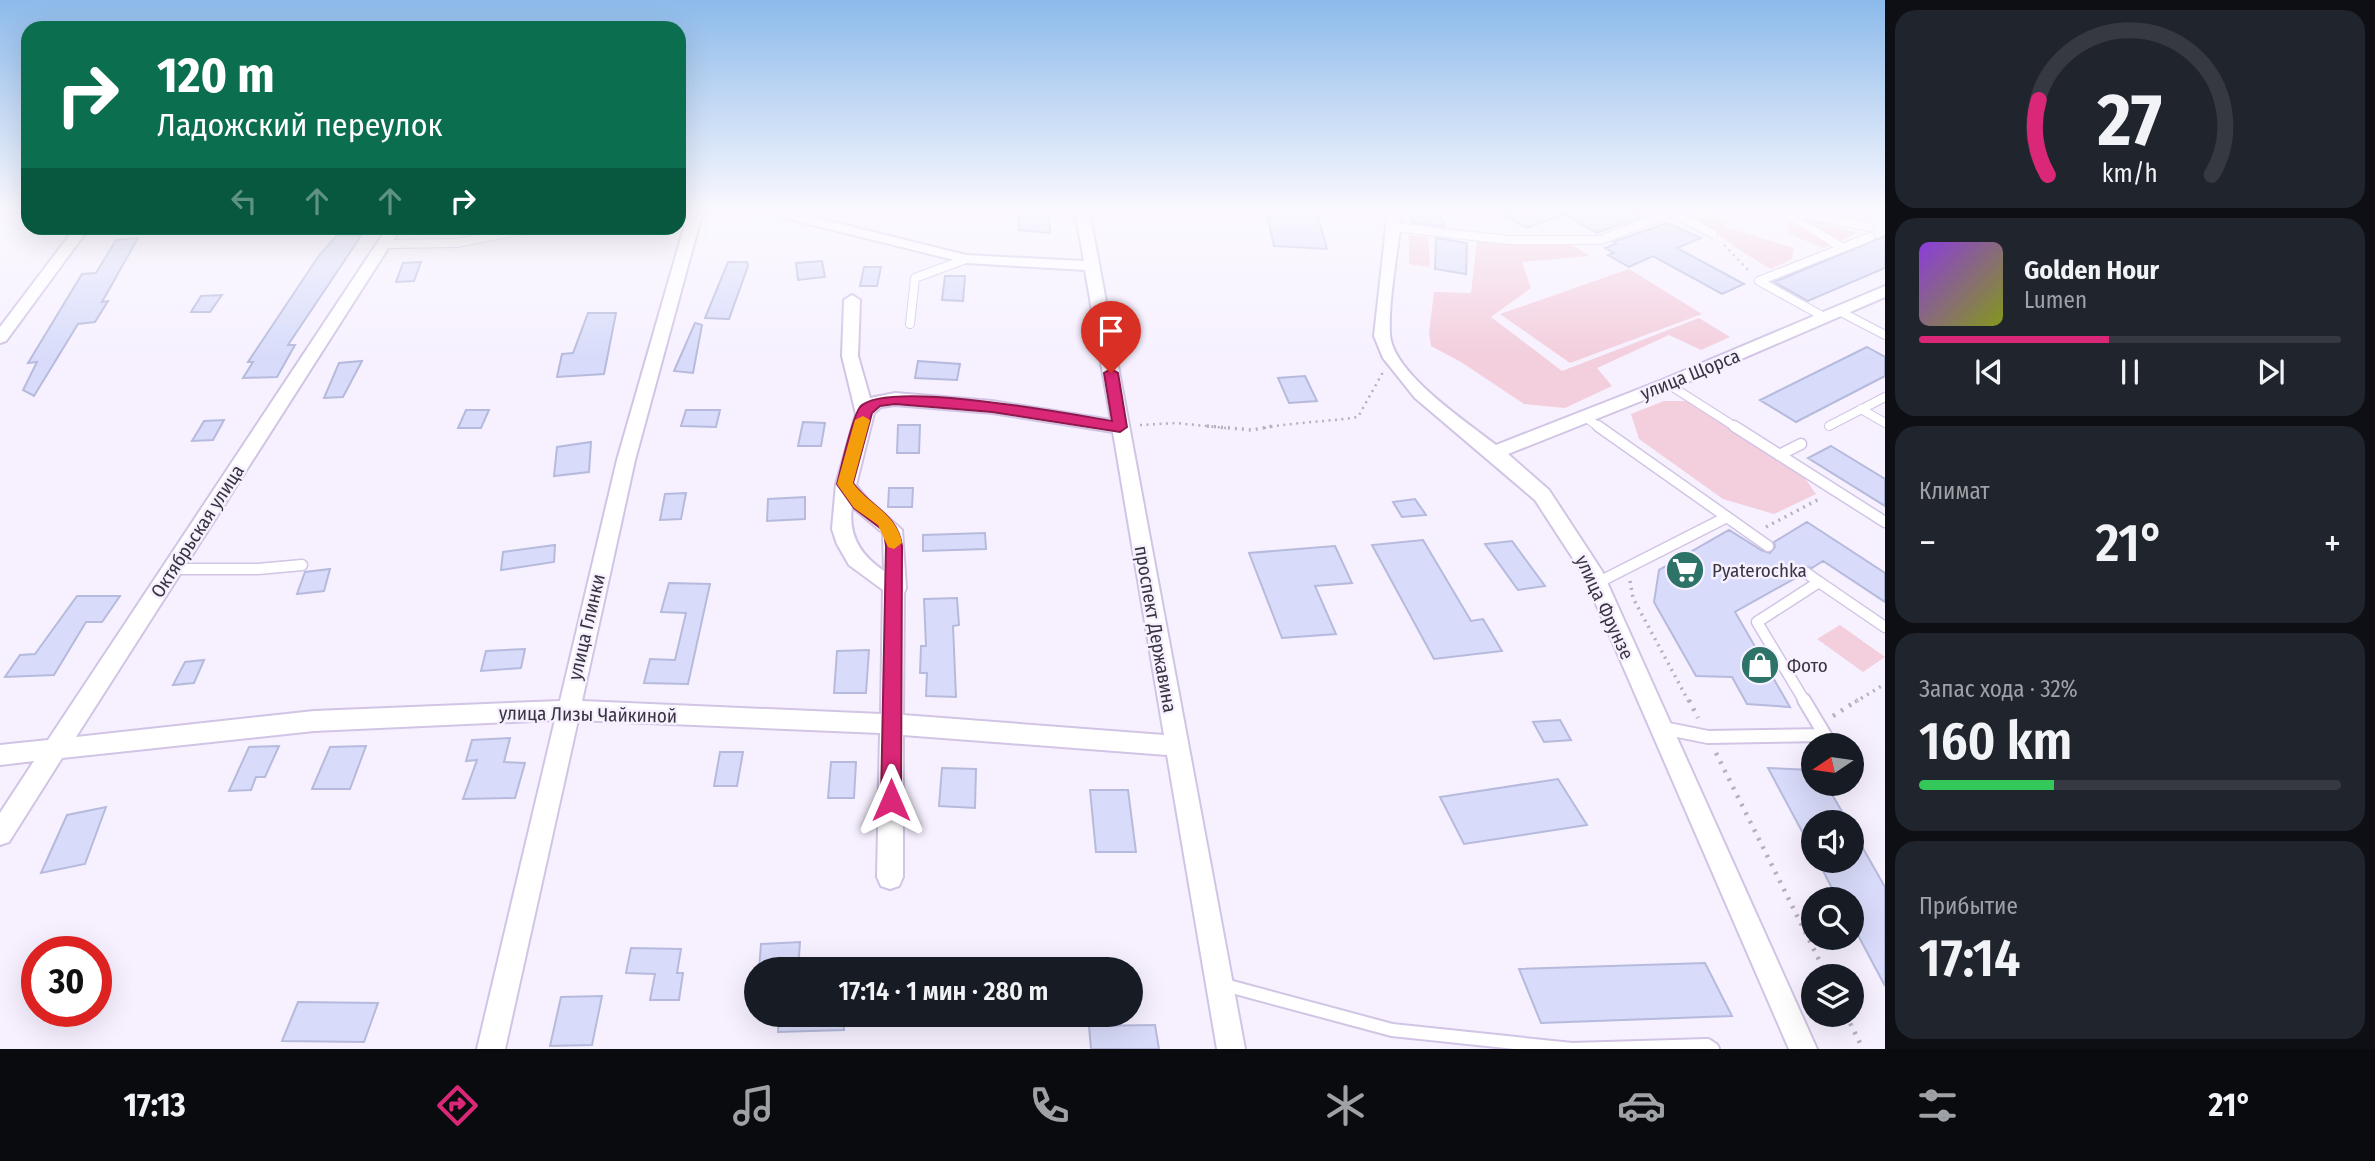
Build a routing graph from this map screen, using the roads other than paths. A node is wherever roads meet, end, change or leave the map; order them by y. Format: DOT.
graph roads {
  1 [pos="59,259"];
  2 [pos="374,259"];
  3 [pos="681,259"];
  4 [pos="966,259"];
  5 [pos="1092,259"];
  6 [pos="1390,259"];
  7 [pos="1815,259"];
  8 [pos="1093,266"];
  9 [pos="1885,291"];
  10 [pos="852,300"];
  11 [pos="1832,314"];
  12 [pos="910,324"];
  13 [pos="1885,335"];
  14 [pos="0,338"];
  15 [pos="1668,384"];
  16 [pos="1885,397"];
  17 [pos="1861,409"];
  18 [pos="865,411"];
  19 [pos="1584,416"];
  20 [pos="1885,423"];
  21 [pos="1829,426"];
  22 [pos="1120,427"];
  23 [pos="1801,444"];
  24 [pos="1494,453"];
  25 [pos="1779,455"];
  26 [pos="845,484"];
  27 [pos="1727,517"];
  28 [pos="1885,522"];
  29 [pos="1768,546"];
  30 [pos="303,565"];
  31 [pos="172,569"];
  32 [pos="1805,572"];
  33 [pos="1819,582"];
  34 [pos="1597,583"];
  35 [pos="896,587"];
  36 [pos="1885,627"];
  37 [pos="566,710"];
  38 [pos="891,724"];
  39 [pos="1659,727"];
  40 [pos="1177,746"];
  41 [pos="55,750"];
  42 [pos="0,755"];
  43 [pos="0,834"];
  44 [pos="890,877"];
  45 [pos="1219,984"];
  46 [pos="491,1049"];
  47 [pos="1231,1049"];
  48 [pos="1713,1049"];
  49 [pos="1803,1049"];
  1 -- 14 [label="street"];
  2 -- 31 [label="street, Октябрьская улица"];
  3 -- 37 [label="street, улица Глинки"];
  4 -- 8 [label="street"];
  4 -- 12 [label="lane"];
  5 -- 8 [label="street, проспект Державина"];
  6 -- 24 [label="street, улица Фрунзе"];
  7 -- 11 [label="lane"];
  8 -- 22 [label="street, проспект Державина"];
  9 -- 11 [label="street, улица Щорса"];
  10 -- 18 [label="street"];
  11 -- 13 [label="lane"];
  11 -- 15 [label="street, улица Щорса"];
  15 -- 19 [label="street, улица Щорса"];
  15 -- 25 [label="lane"];
  16 -- 17 [label="lane"];
  17 -- 20 [label="lane"];
  17 -- 21 [label="lane"];
  18 -- 22 [label="street"];
  18 -- 26 [label="street"];
  19 -- 24 [label="street, улица Щорса"];
  19 -- 27 [label="lane"];
  22 -- 40 [label="street, проспект Державина"];
  23 -- 25 [label="lane"];
  24 -- 34 [label="street, улица Фрунзе"];
  25 -- 28 [label="lane"];
  26 -- 35 [label="street"];
  26 -- 35 [label="street"];
  27 -- 29 [label="lane"];
  27 -- 34 [label="lane"];
  30 -- 31 [label="lane"];
  31 -- 41 [label="street, Октябрьская улица"];
  32 -- 33 [label="lane"];
  33 -- 36 [label="lane"];
  33 -- 39 [label="lane"];
  34 -- 39 [label="street, улица Фрунзе"];
  35 -- 38 [label="street"];
  37 -- 38 [label="street, улица Лизы Чайкиной"];
  37 -- 41 [label="street, улица Лизы Чайкиной"];
  37 -- 46 [label="street, улица Глинки"];
  38 -- 40 [label="street, улица Лизы Чайкиной"];
  38 -- 44 [label="street"];
  39 -- 49 [label="street, улица Фрунзе"];
  40 -- 45 [label="street, проспект Державина"];
  41 -- 42 [label="street, улица Лизы Чайкиной"];
  41 -- 43 [label="street, Октябрьская улица"];
  45 -- 47 [label="street, проспект Державина"];
  45 -- 48 [label="lane"];
}
